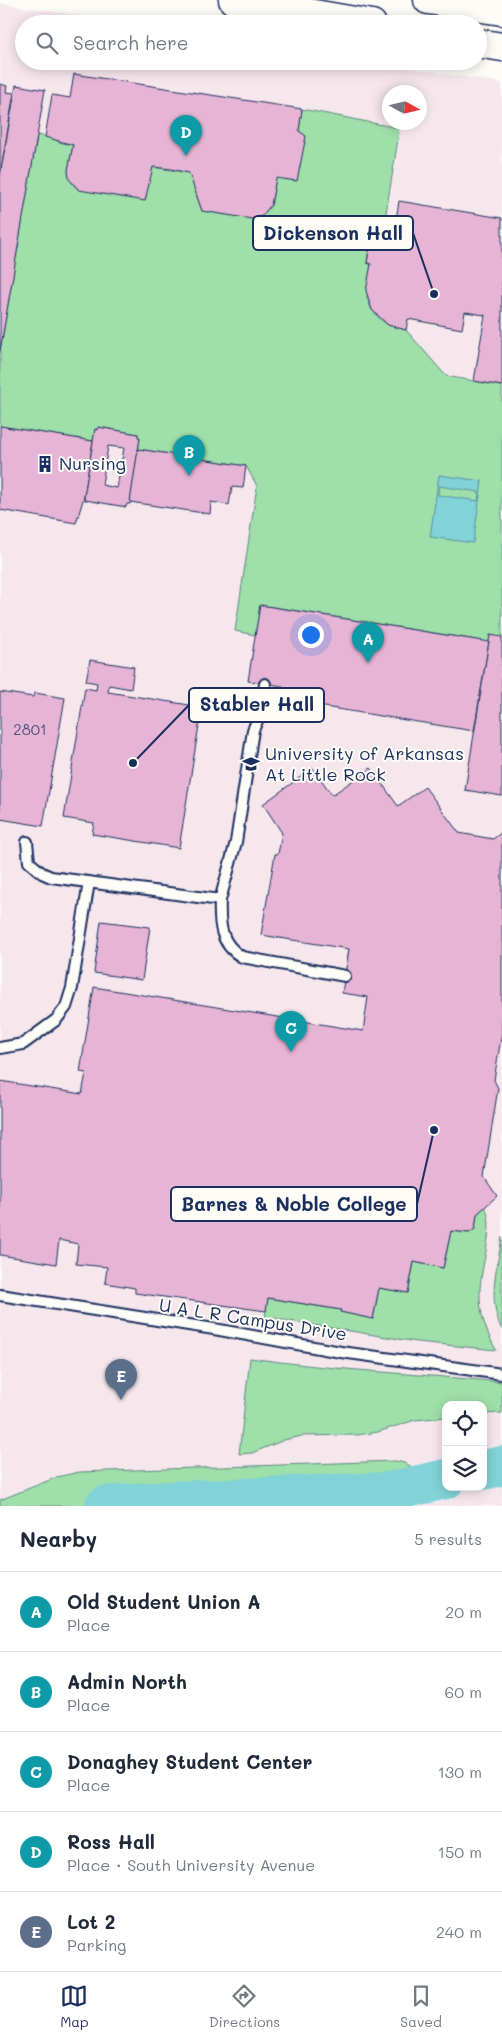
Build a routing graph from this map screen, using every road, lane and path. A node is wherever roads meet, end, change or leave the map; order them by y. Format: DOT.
graph roads {
  1 [pos="233,0"];
  2 [pos="437,1"];
  3 [pos="502,11"];
  4 [pos="320,15"];
  5 [pos="487,44"];
  6 [pos="502,47"];
  7 [pos="265,684"];
  8 [pos="27,842"];
  9 [pos="89,882"];
  10 [pos="220,900"];
  11 [pos="345,976"];
  12 [pos="0,1048"];
  13 [pos="0,1295"];
  14 [pos="502,1374"];
  1 -- 4 [label="main road"];
  2 -- 3 [label="main road"];
  5 -- 6 [label="main road"];
  7 -- 10 [label="lane"];
  8 -- 9 [label="lane"];
  9 -- 10 [label="lane"];
  9 -- 12 [label="lane"];
  10 -- 11 [label="lane"];
  13 -- 14 [label="lane, U A L R Campus Drive"];
}
